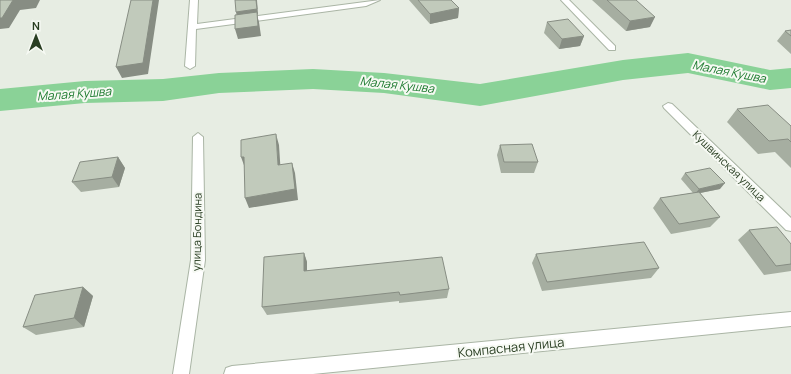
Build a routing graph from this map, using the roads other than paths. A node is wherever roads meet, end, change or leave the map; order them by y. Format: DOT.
graph roads {
  1 [pos="194,0"];
  2 [pos="376,0"];
  3 [pos="565,0"];
  4 [pos="191,27"];
  5 [pos="612,48"];
  6 [pos="190,66"];
  7 [pos="668,106"];
  8 [pos="198,137"];
  9 [pos="791,226"];
  10 [pos="791,319"];
  11 [pos="251,373"];
  12 [pos="181,374"];
  13 [pos="232,374"];
  1 -- 4 [label="street"];
  2 -- 4 [label="street"];
  3 -- 5 [label="street"];
  4 -- 6 [label="street"];
  7 -- 9 [label="street, Кушвинская улица"];
  8 -- 12 [label="street, улица Бондина"];
  10 -- 11 [label="street, Компасная улица"];
  11 -- 13 [label="street, Компасная улица"];
}
